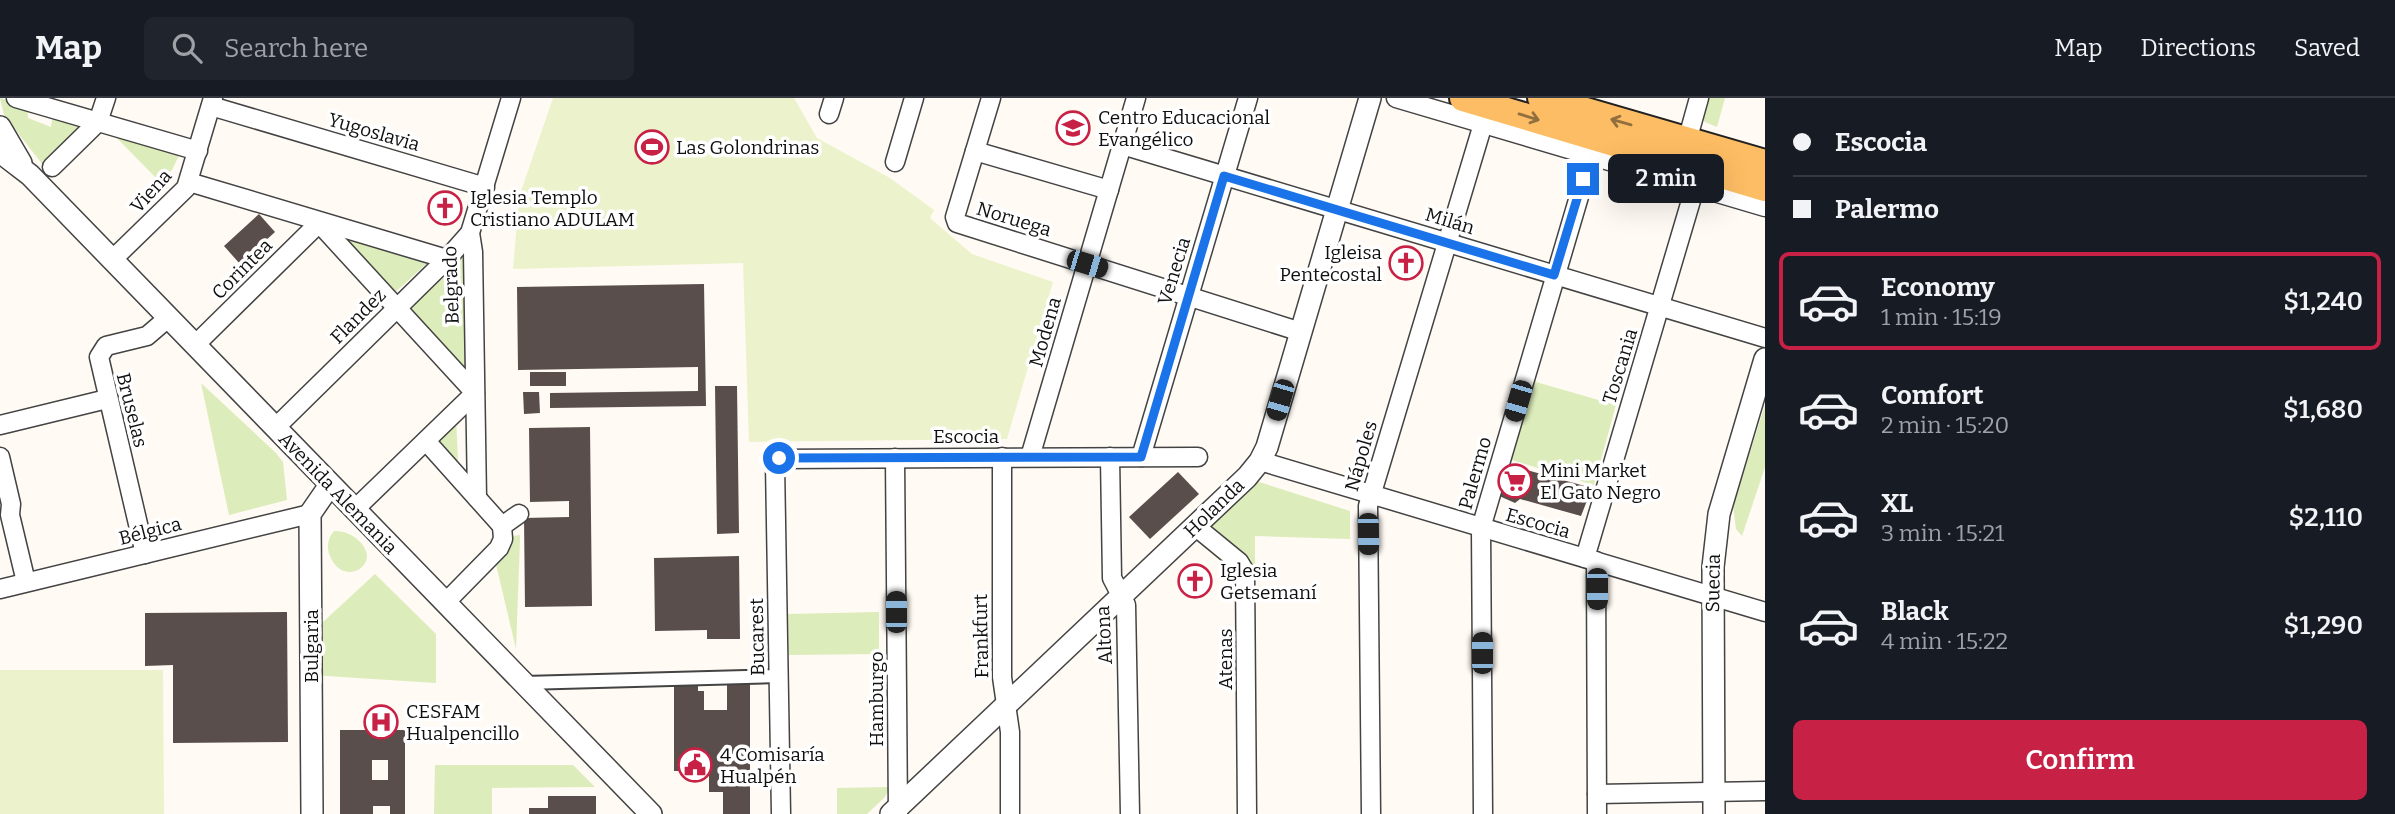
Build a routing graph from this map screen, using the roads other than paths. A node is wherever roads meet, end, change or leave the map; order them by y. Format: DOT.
graph roads {
  1 [pos="16,98"];
  2 [pos="106,98"];
  3 [pos="914,98"];
  4 [pos="991,98"];
  5 [pos="1136,98"];
  6 [pos="1248,98"];
  7 [pos="1370,98"];
  8 [pos="1396,98"];
  9 [pos="1463,98"];
  10 [pos="1541,98"];
  11 [pos="1699,98"];
  12 [pos="507,99"];
  13 [pos="212,102"];
  14 [pos="98,122"];
  15 [pos="1483,124"];
  16 [pos="0,127"];
  17 [pos="1686,141"];
  18 [pos="1122,145"];
  19 [pos="198,151"];
  20 [pos="975,151"];
  21 [pos="0,152"];
  22 [pos="1591,156"];
  23 [pos="895,162"];
  24 [pos="1765,163"];
  25 [pos="52,167"];
  26 [pos="25,170"];
  27 [pos="1224,176"];
  28 [pos="188,183"];
  29 [pos="485,187"];
  30 [pos="1695,187"];
  31 [pos="1765,188"];
  32 [pos="1109,190"];
  33 [pos="1765,207"];
  34 [pos="1337,209"];
  35 [pos="319,222"];
  36 [pos="470,233"];
  37 [pos="1447,242"];
  38 [pos="113,260"];
  39 [pos="447,260"];
  40 [pos="1087,264"];
  41 [pos="1554,275"];
  42 [pos="1189,296"];
  43 [pos="1660,306"];
  44 [pos="397,307"];
  45 [pos="168,318"];
  46 [pos="1301,332"];
  47 [pos="1765,338"];
  48 [pos="195,345"];
  49 [pos="1765,359"];
  50 [pos="475,393"];
  51 [pos="107,399"];
  52 [pos="0,425"];
  53 [pos="275,428"];
  54 [pos="426,441"];
  55 [pos="0,457"];
  56 [pos="1002,457"];
  57 [pos="1030,457"];
  58 [pos="1110,457"];
  59 [pos="1141,457"];
  60 [pos="1198,457"];
  61 [pos="895,458"];
  62 [pos="777,459"];
  63 [pos="1260,461"];
  64 [pos="330,485"];
  65 [pos="1371,495"];
  66 [pos="477,498"];
  67 [pos="354,510"];
  68 [pos="310,514"];
  69 [pos="519,514"];
  70 [pos="502,526"];
  71 [pos="1195,526"];
  72 [pos="1481,528"];
  73 [pos="145,554"];
  74 [pos="1591,560"];
  75 [pos="30,581"];
  76 [pos="0,589"];
  77 [pos="1123,594"];
  78 [pos="1712,596"];
  79 [pos="445,603"];
  80 [pos="1765,612"];
  81 [pos="779,676"];
  82 [pos="523,683"];
  83 [pos="1005,706"];
  84 [pos="1765,791"];
  85 [pos="1713,792"];
  86 [pos="1597,794"];
  87 [pos="895,812"];
  88 [pos="312,814"];
  89 [pos="651,814"];
  90 [pos="781,814"];
  91 [pos="1010,814"];
  92 [pos="1130,814"];
  93 [pos="1247,814"];
  94 [pos="1371,814"];
  95 [pos="1483,814"];
  96 [pos="1597,814"];
  97 [pos="1714,814"];
  1 -- 14 [label="street"];
  2 -- 14 [label="street"];
  3 -- 23 [label="street"];
  4 -- 20 [label="street"];
  5 -- 18 [label="street, Modena"];
  6 -- 27 [label="street, Venecia"];
  7 -- 34 [label="street, Holanda"];
  8 -- 15 [label="street"];
  9 -- 31 [label="main road, one-way"];
  17 -- 10 [label="main road, one-way"];
  11 -- 17 [label="street"];
  12 -- 29 [label="street, Belgrado"];
  13 -- 19 [label="street, Viena"];
  13 -- 29 [label="street, Yugoslavia"];
  14 -- 19 [label="street"];
  14 -- 25 [label="street"];
  15 -- 22 [label="street"];
  15 -- 37 [label="street, Nápoles"];
  16 -- 26 [label="street, Avenida Alemania"];
  17 -- 24 [label="main road"];
  18 -- 27 [label="street, Milán"];
  18 -- 32 [label="street, Modena"];
  19 -- 28 [label="street, Viena"];
  20 -- 32 [label="street"];
  20 -- 40 [label="street, Noruega"];
  21 -- 26 [label="street, Avenida Alemania"];
  22 -- 30 [label="street"];
  22 -- 41 [label="street, Palermo"];
  26 -- 38 [label="street, Avenida Alemania"];
  27 -- 34 [label="street, Milán"];
  27 -- 42 [label="street, Venecia"];
  28 -- 35 [label="street"];
  28 -- 38 [label="street, Viena"];
  29 -- 36 [label="street, Belgrado"];
  30 -- 33 [label="street"];
  30 -- 43 [label="street, Toscania"];
  32 -- 40 [label="street, Modena"];
  34 -- 37 [label="street, Milán"];
  34 -- 46 [label="street, Holanda"];
  35 -- 39 [label="street"];
  35 -- 44 [label="street"];
  35 -- 48 [label="street, Corintea"];
  36 -- 39 [label="street, Flandez"];
  36 -- 50 [label="street, Belgrado"];
  37 -- 41 [label="street, Milán"];
  37 -- 65 [label="street, Nápoles"];
  38 -- 45 [label="street, Avenida Alemania"];
  39 -- 44 [label="street, Flandez"];
  40 -- 42 [label="street, Noruega"];
  40 -- 57 [label="street, Modena"];
  41 -- 43 [label="street, Milán"];
  41 -- 72 [label="street, Palermo"];
  42 -- 46 [label="street, Noruega"];
  42 -- 59 [label="street, Venecia"];
  43 -- 47 [label="street, Milán"];
  43 -- 74 [label="street, Toscania"];
  44 -- 50 [label="street"];
  44 -- 53 [label="street, Flandez"];
  45 -- 48 [label="street, Avenida Alemania"];
  45 -- 51 [label="street, Bruselas"];
  46 -- 63 [label="street, Holanda"];
  48 -- 53 [label="street, Avenida Alemania"];
  49 -- 78 [label="street, Suecia"];
  50 -- 54 [label="street"];
  50 -- 66 [label="street, Belgrado"];
  51 -- 52 [label="street"];
  51 -- 73 [label="street, Bruselas"];
  53 -- 64 [label="street, Avenida Alemania"];
  54 -- 66 [label="street"];
  54 -- 67 [label="street"];
  55 -- 75 [label="street"];
  56 -- 57 [label="street, Escocia"];
  56 -- 61 [label="street, Escocia"];
  56 -- 83 [label="street, Frankfurt"];
  57 -- 58 [label="street, Escocia"];
  58 -- 59 [label="street, Escocia"];
  58 -- 77 [label="street, Altona"];
  59 -- 60 [label="street, Escocia"];
  61 -- 62 [label="street, Escocia"];
  61 -- 87 [label="street, Hamburgo"];
  62 -- 81 [label="street, Bucarest"];
  63 -- 65 [label="street, Escocia"];
  63 -- 71 [label="street, Holanda"];
  64 -- 67 [label="street, Avenida Alemania"];
  64 -- 68 [label="street"];
  65 -- 72 [label="street, Escocia"];
  65 -- 94 [label="street, Nápoles"];
  66 -- 70 [label="street"];
  67 -- 79 [label="street, Avenida Alemania"];
  68 -- 73 [label="street, Bélgica"];
  68 -- 88 [label="street, Bulgaria"];
  69 -- 70 [label="street"];
  70 -- 79 [label="street"];
  71 -- 77 [label="street, Holanda"];
  71 -- 93 [label="street, Atenas"];
  72 -- 74 [label="street, Escocia"];
  72 -- 95 [label="street, Palermo"];
  73 -- 75 [label="street, Bélgica"];
  74 -- 78 [label="street, Escocia"];
  74 -- 86 [label="street, Toscania"];
  75 -- 76 [label="street, Bélgica"];
  77 -- 83 [label="street, Holanda"];
  77 -- 92 [label="street, Altona"];
  78 -- 80 [label="street, Escocia"];
  78 -- 85 [label="street, Suecia"];
  79 -- 82 [label="street, Avenida Alemania"];
  81 -- 82 [label="street"];
  81 -- 90 [label="street, Bucarest"];
  82 -- 89 [label="street, Avenida Alemania"];
  83 -- 87 [label="street, Holanda"];
  83 -- 91 [label="street, Frankfurt"];
  84 -- 85 [label="street"];
  85 -- 86 [label="street"];
  85 -- 97 [label="street, Suecia"];
  86 -- 96 [label="street, Toscania"];
}
